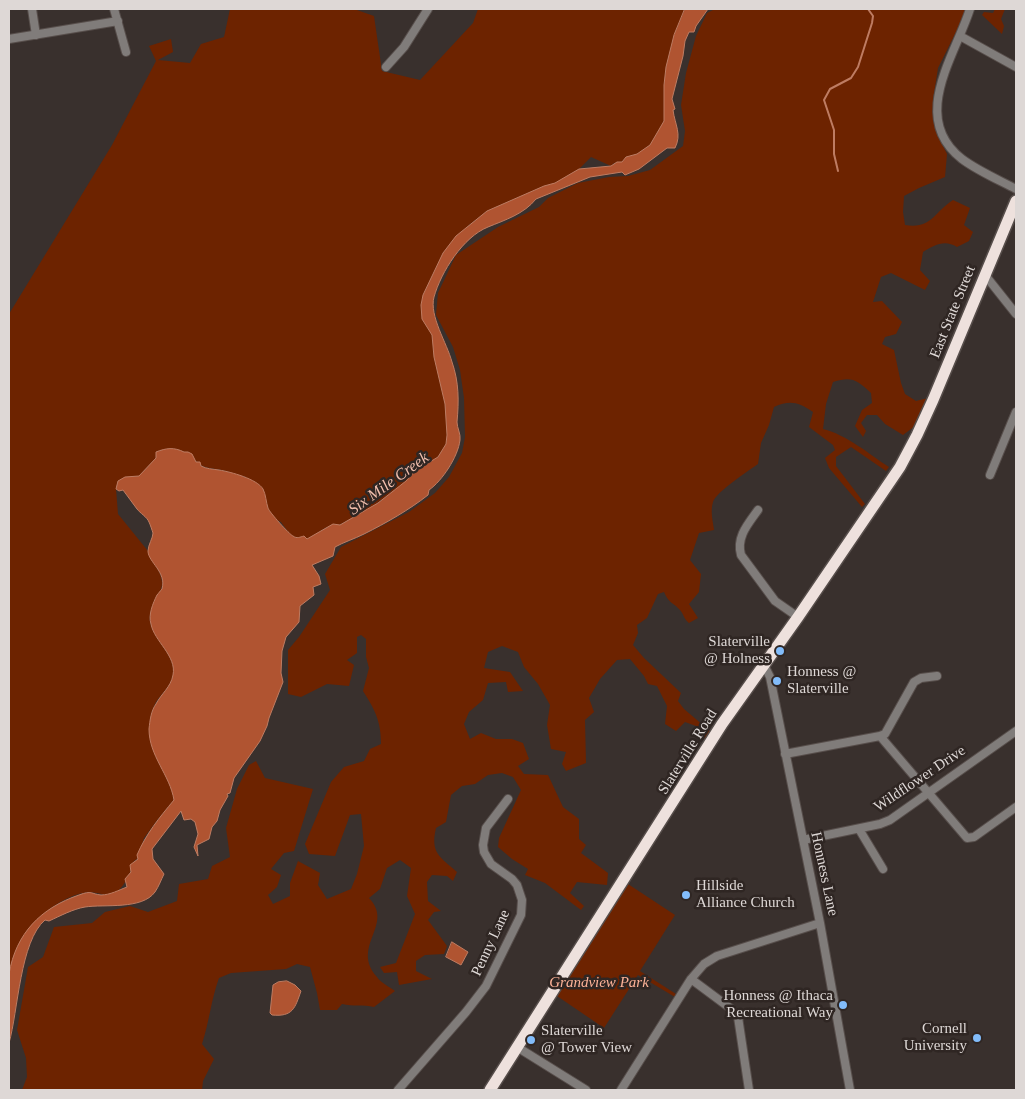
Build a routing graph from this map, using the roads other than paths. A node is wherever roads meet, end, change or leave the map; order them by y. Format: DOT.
graph roads {
  1 [pos="32,9"];
  2 [pos="114,9"];
  3 [pos="428,9"];
  4 [pos="970,9"];
  5 [pos="118,21"];
  6 [pos="36,35"];
  7 [pos="960,36"];
  8 [pos="9,40"];
  9 [pos="126,52"];
  10 [pos="386,67"];
  11 [pos="1016,68"];
  12 [pos="1016,189"];
  13 [pos="1016,201"];
  14 [pos="985,275"];
  15 [pos="1016,314"];
  16 [pos="1016,412"];
  17 [pos="917,434"];
  18 [pos="990,475"];
  19 [pos="758,510"];
  20 [pos="798,617"];
  21 [pos="764,665"];
  22 [pos="937,676"];
  23 [pos="1016,731"];
  24 [pos="880,736"];
  25 [pos="786,754"];
  26 [pos="927,792"];
  27 [pos="508,799"];
  28 [pos="1016,807"];
  29 [pos="858,828"];
  30 [pos="803,840"];
  31 [pos="883,869"];
  32 [pos="820,923"];
  33 [pos="691,979"];
  34 [pos="517,1046"];
  35 [pos="398,1090"];
  36 [pos="490,1090"];
  37 [pos="586,1090"];
  38 [pos="621,1090"];
  39 [pos="749,1090"];
  40 [pos="850,1090"];
  1 -- 6 [label="street"];
  2 -- 5 [label="street"];
  3 -- 10 [label="street"];
  4 -- 7 [label="street"];
  5 -- 6 [label="street"];
  5 -- 9 [label="street"];
  6 -- 8 [label="street"];
  7 -- 11 [label="street"];
  7 -- 12 [label="street"];
  13 -- 14 [label="highway, East State Street"];
  14 -- 15 [label="street"];
  14 -- 17 [label="highway, East State Street"];
  16 -- 18 [label="street"];
  17 -- 20 [label="highway, Slaterville Road"];
  19 -- 20 [label="street"];
  20 -- 21 [label="highway, Slaterville Road"];
  21 -- 25 [label="street, Honness Lane"];
  21 -- 34 [label="highway, Slaterville Road"];
  22 -- 24 [label="street"];
  23 -- 26 [label="street, Wildflower Drive"];
  24 -- 25 [label="street"];
  24 -- 26 [label="street"];
  25 -- 30 [label="street, Honness Lane"];
  26 -- 28 [label="street"];
  26 -- 29 [label="street, Wildflower Drive"];
  27 -- 35 [label="street, Penny Lane"];
  29 -- 30 [label="street, Wildflower Drive"];
  29 -- 31 [label="street"];
  30 -- 32 [label="street, Honness Lane"];
  32 -- 33 [label="street"];
  32 -- 40 [label="street, Honness Lane"];
  33 -- 38 [label="street"];
  33 -- 39 [label="street"];
  34 -- 36 [label="highway, Slaterville Road"];
  34 -- 37 [label="street"];
}
